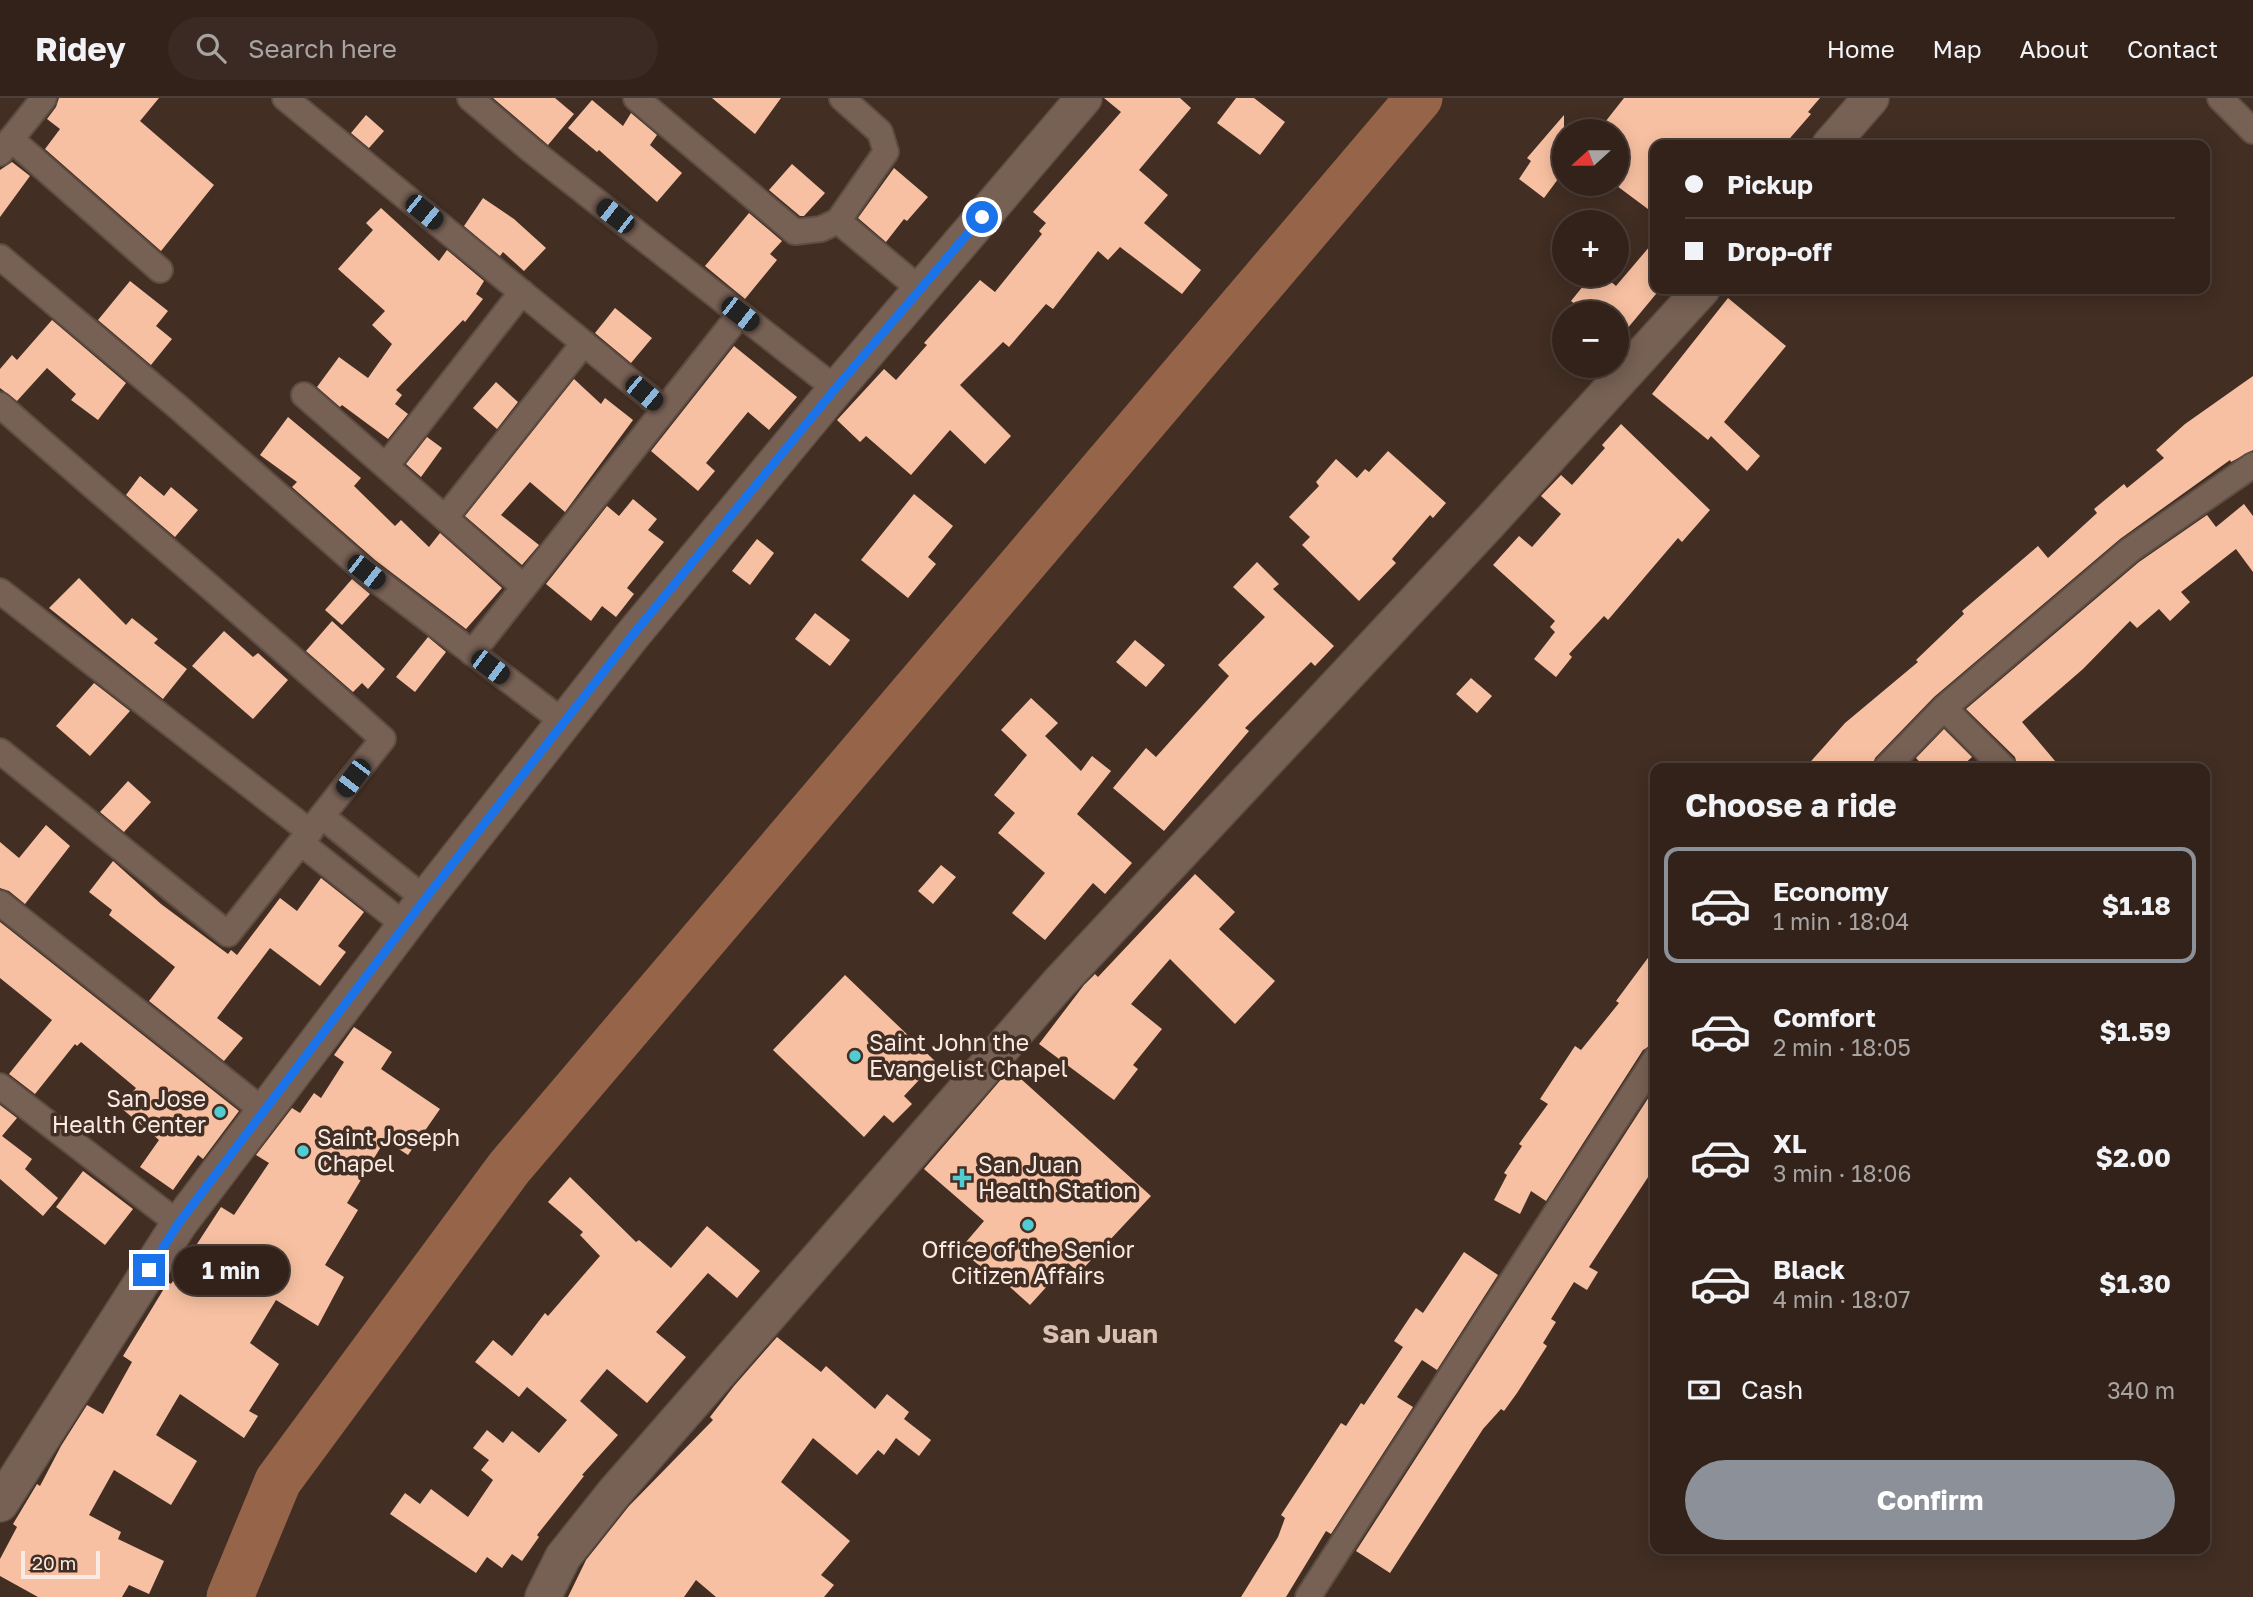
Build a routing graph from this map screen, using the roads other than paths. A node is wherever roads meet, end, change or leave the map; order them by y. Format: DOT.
graph roads {
  1 [pos="44,98"];
  2 [pos="285,98"];
  3 [pos="470,98"];
  4 [pos="636,98"];
  5 [pos="842,98"];
  6 [pos="1084,98"];
  7 [pos="1871,98"];
  8 [pos="2220,98"];
  9 [pos="2253,131"];
  10 [pos="1834,140"];
  11 [pos="6,146"];
  12 [pos="838,222"];
  13 [pos="0,257"];
  14 [pos="160,270"];
  15 [pos="920,290"];
  16 [pos="522,292"];
  17 [pos="1697,294"];
  18 [pos="740,314"];
  19 [pos="584,344"];
  20 [pos="835,389"];
  21 [pos="304,395"];
  22 [pos="0,405"];
  23 [pos="664,409"];
  24 [pos="2253,465"];
  25 [pos="386,466"];
  26 [pos="445,518"];
  27 [pos="524,587"];
  28 [pos="0,590"];
  29 [pos="472,653"];
  30 [pos="1944,708"];
  31 [pos="565,723"];
  32 [pos="0,751"];
  33 [pos="1891,763"];
  34 [pos="1999,763"];
  35 [pos="312,831"];
  36 [pos="0,903"];
  37 [pos="415,913"];
  38 [pos="1650,1067"];
  39 [pos="0,1086"];
  40 [pos="265,1112"];
  41 [pos="178,1224"];
  42 [pos="0,1504"];
  43 [pos="543,1597"];
  44 [pos="1308,1597"];
  1 -- 11 [label="street"];
  2 -- 16 [label="street"];
  3 -- 18 [label="street"];
  4 -- 12 [label="street"];
  5 -- 12 [label="street"];
  6 -- 15 [label="main road"];
  7 -- 10 [label="main road"];
  8 -- 9 [label="street"];
  11 -- 14 [label="street"];
  12 -- 15 [label="street"];
  13 -- 29 [label="street"];
  15 -- 20 [label="main road"];
  16 -- 19 [label="street"];
  16 -- 25 [label="street"];
  17 -- 43 [label="main road"];
  18 -- 20 [label="street"];
  18 -- 23 [label="street"];
  19 -- 23 [label="street"];
  19 -- 26 [label="street"];
  20 -- 31 [label="main road"];
  21 -- 25 [label="street"];
  22 -- 35 [label="street"];
  23 -- 27 [label="street"];
  24 -- 30 [label="street"];
  25 -- 26 [label="street"];
  26 -- 27 [label="street"];
  27 -- 29 [label="street"];
  28 -- 35 [label="street"];
  29 -- 31 [label="street"];
  30 -- 33 [label="street"];
  30 -- 34 [label="street"];
  31 -- 37 [label="main road"];
  32 -- 35 [label="street"];
  35 -- 37 [label="street"];
  35 -- 37 [label="street"];
  36 -- 40 [label="street"];
  37 -- 40 [label="main road"];
  38 -- 44 [label="street"];
  39 -- 41 [label="street"];
  40 -- 41 [label="main road"];
  41 -- 42 [label="main road"];
}
